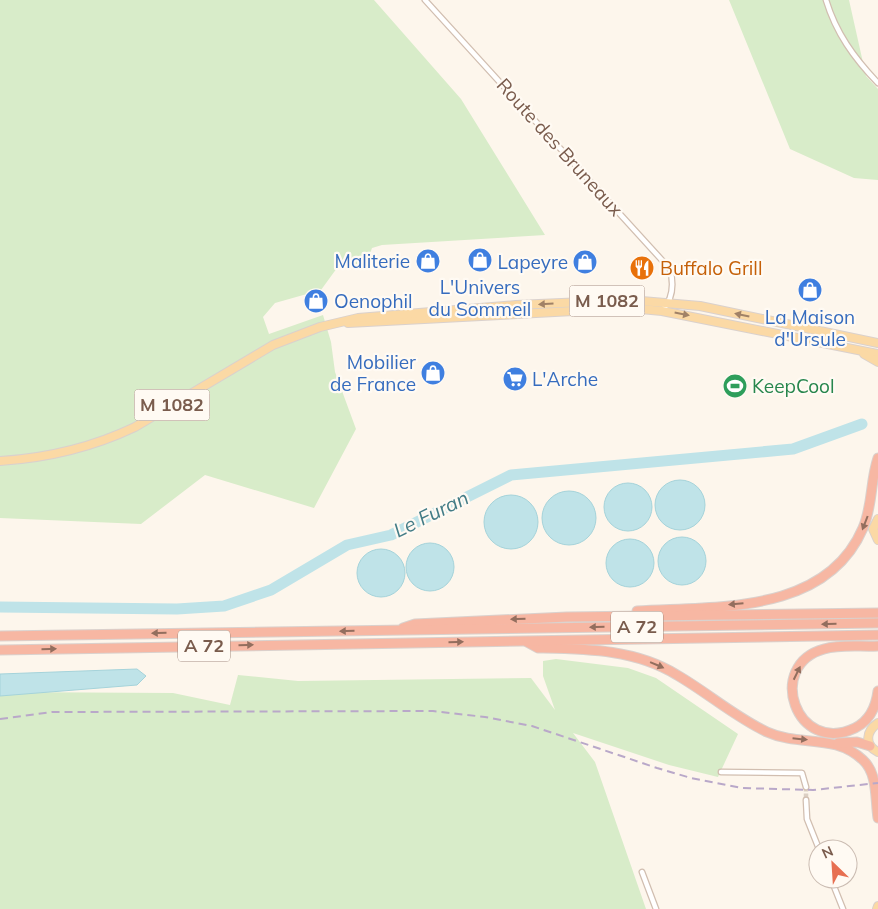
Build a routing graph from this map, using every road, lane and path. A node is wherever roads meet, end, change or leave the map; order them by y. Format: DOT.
graph roads {
  1 [pos="426,0"];
  2 [pos="826,0"];
  3 [pos="878,83"];
  4 [pos="669,304"];
  5 [pos="662,310"];
  6 [pos="715,310"];
  7 [pos="724,312"];
  8 [pos="714,321"];
  9 [pos="722,323"];
  10 [pos="336,324"];
  11 [pos="878,343"];
  12 [pos="878,347"];
  13 [pos="856,350"];
  14 [pos="878,354"];
  15 [pos="878,362"];
  16 [pos="878,458"];
  17 [pos="0,461"];
  18 [pos="878,519"];
  19 [pos="878,540"];
  20 [pos="878,613"];
  21 [pos="566,617"];
  22 [pos="878,623"];
  23 [pos="396,630"];
  24 [pos="878,635"];
  25 [pos="0,636"];
  26 [pos="525,641"];
  27 [pos="878,646"];
  28 [pos="0,650"];
  29 [pos="878,691"];
  30 [pos="878,723"];
  31 [pos="835,743"];
  32 [pos="876,751"];
  33 [pos="721,772"];
  34 [pos="806,787"];
  35 [pos="806,800"];
  36 [pos="878,818"];
  37 [pos="815,839"];
  38 [pos="642,872"];
  39 [pos="835,889"];
  40 [pos="656,909"];
  41 [pos="843,909"];
  1 -- 4 [label="street, Route des Bruneaux"];
  2 -- 3 [label="street"];
  4 -- 5 [label="street"];
  4 -- 6 [label="main road, M 1082"];
  4 -- 10 [label="main road, M 1082, one-way"];
  5 -- 8 [label="main road, M 1082, one-way"];
  5 -- 10 [label="main road, M 1082"];
  6 -- 7 [label="main road, M 1082"];
  6 -- 8 [label="main road"];
  7 -- 9 [label="main road"];
  11 -- 7 [label="main road, M 1082, one-way"];
  8 -- 9 [label="main road, M 1082"];
  9 -- 13 [label="main road, M 1082"];
  10 -- 17 [label="main road, M 1082"];
  12 -- 13 [label="main road, M 1082"];
  13 -- 14 [label="main road, M 1082"];
  13 -- 15 [label="main road"];
  16 -- 21 [label="highway, one-way"];
  18 -- 19 [label="main road"];
  20 -- 21 [label="highway"];
  21 -- 23 [label="highway, one-way"];
  22 -- 23 [label="highway, A 72, one-way"];
  23 -- 25 [label="highway, A 72, one-way"];
  24 -- 26 [label="highway, A 72"];
  28 -- 26 [label="highway, A 72, one-way"];
  26 -- 31 [label="highway, one-way"];
  29 -- 27 [label="highway, one-way"];
  30 -- 32 [label="main road"];
  31 -- 32 [label="highway"];
  31 -- 36 [label="highway"];
  33 -- 34 [label="street"];
  35 -- 37 [label="street"];
  38 -- 40 [label="street"];
  39 -- 41 [label="street"];
}
